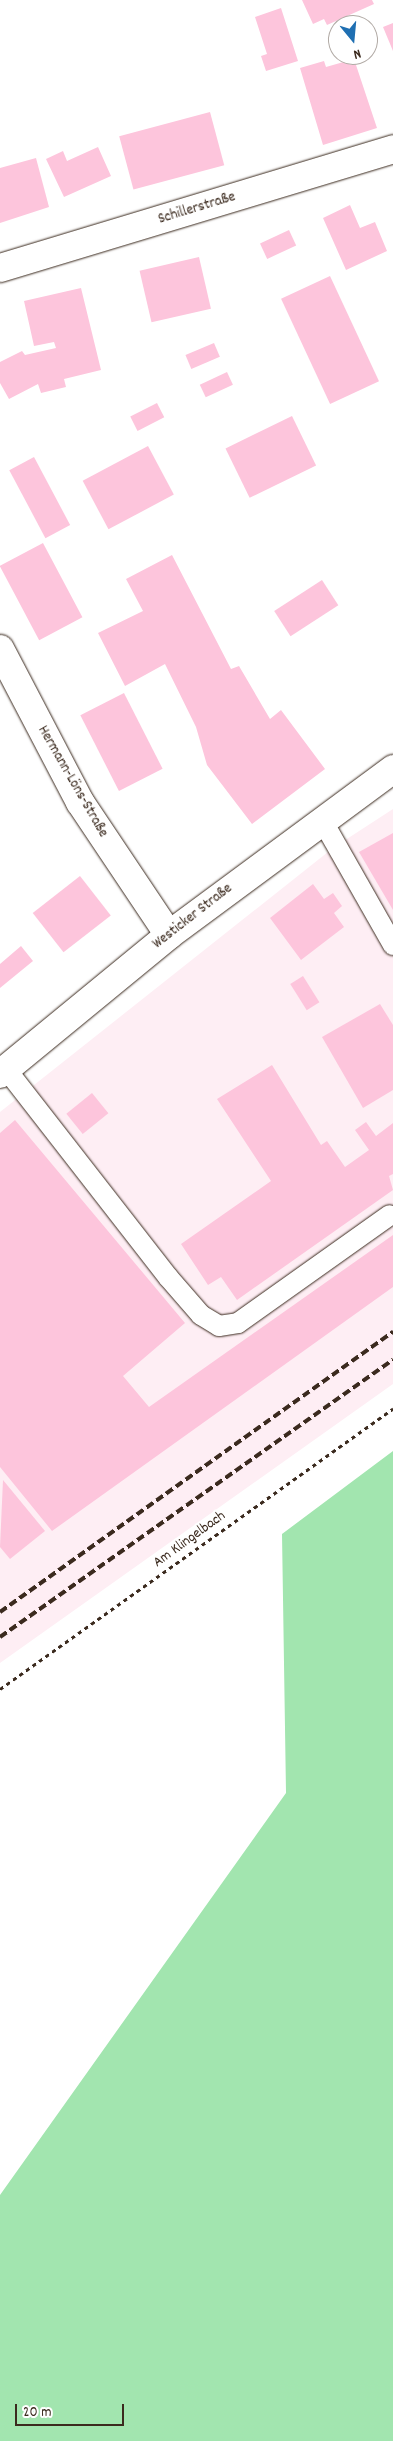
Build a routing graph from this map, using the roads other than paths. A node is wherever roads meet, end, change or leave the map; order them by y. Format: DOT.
graph roads {
  1 [pos="393,149"];
  2 [pos="0,268"];
  3 [pos="0,649"];
  4 [pos="393,769"];
  5 [pos="322,820"];
  6 [pos="168,935"];
  7 [pos="393,944"];
  8 [pos="3,1071"];
  9 [pos="390,1215"];
  1 -- 2 [label="street, Schillerstraße"];
  3 -- 6 [label="street, Hermann-Löns-Straße"];
  4 -- 5 [label="street, Westicker Straße"];
  5 -- 6 [label="street, Westicker Straße"];
  5 -- 7 [label="lane"];
  6 -- 8 [label="street, Westicker Straße"];
  8 -- 9 [label="lane"];
}
